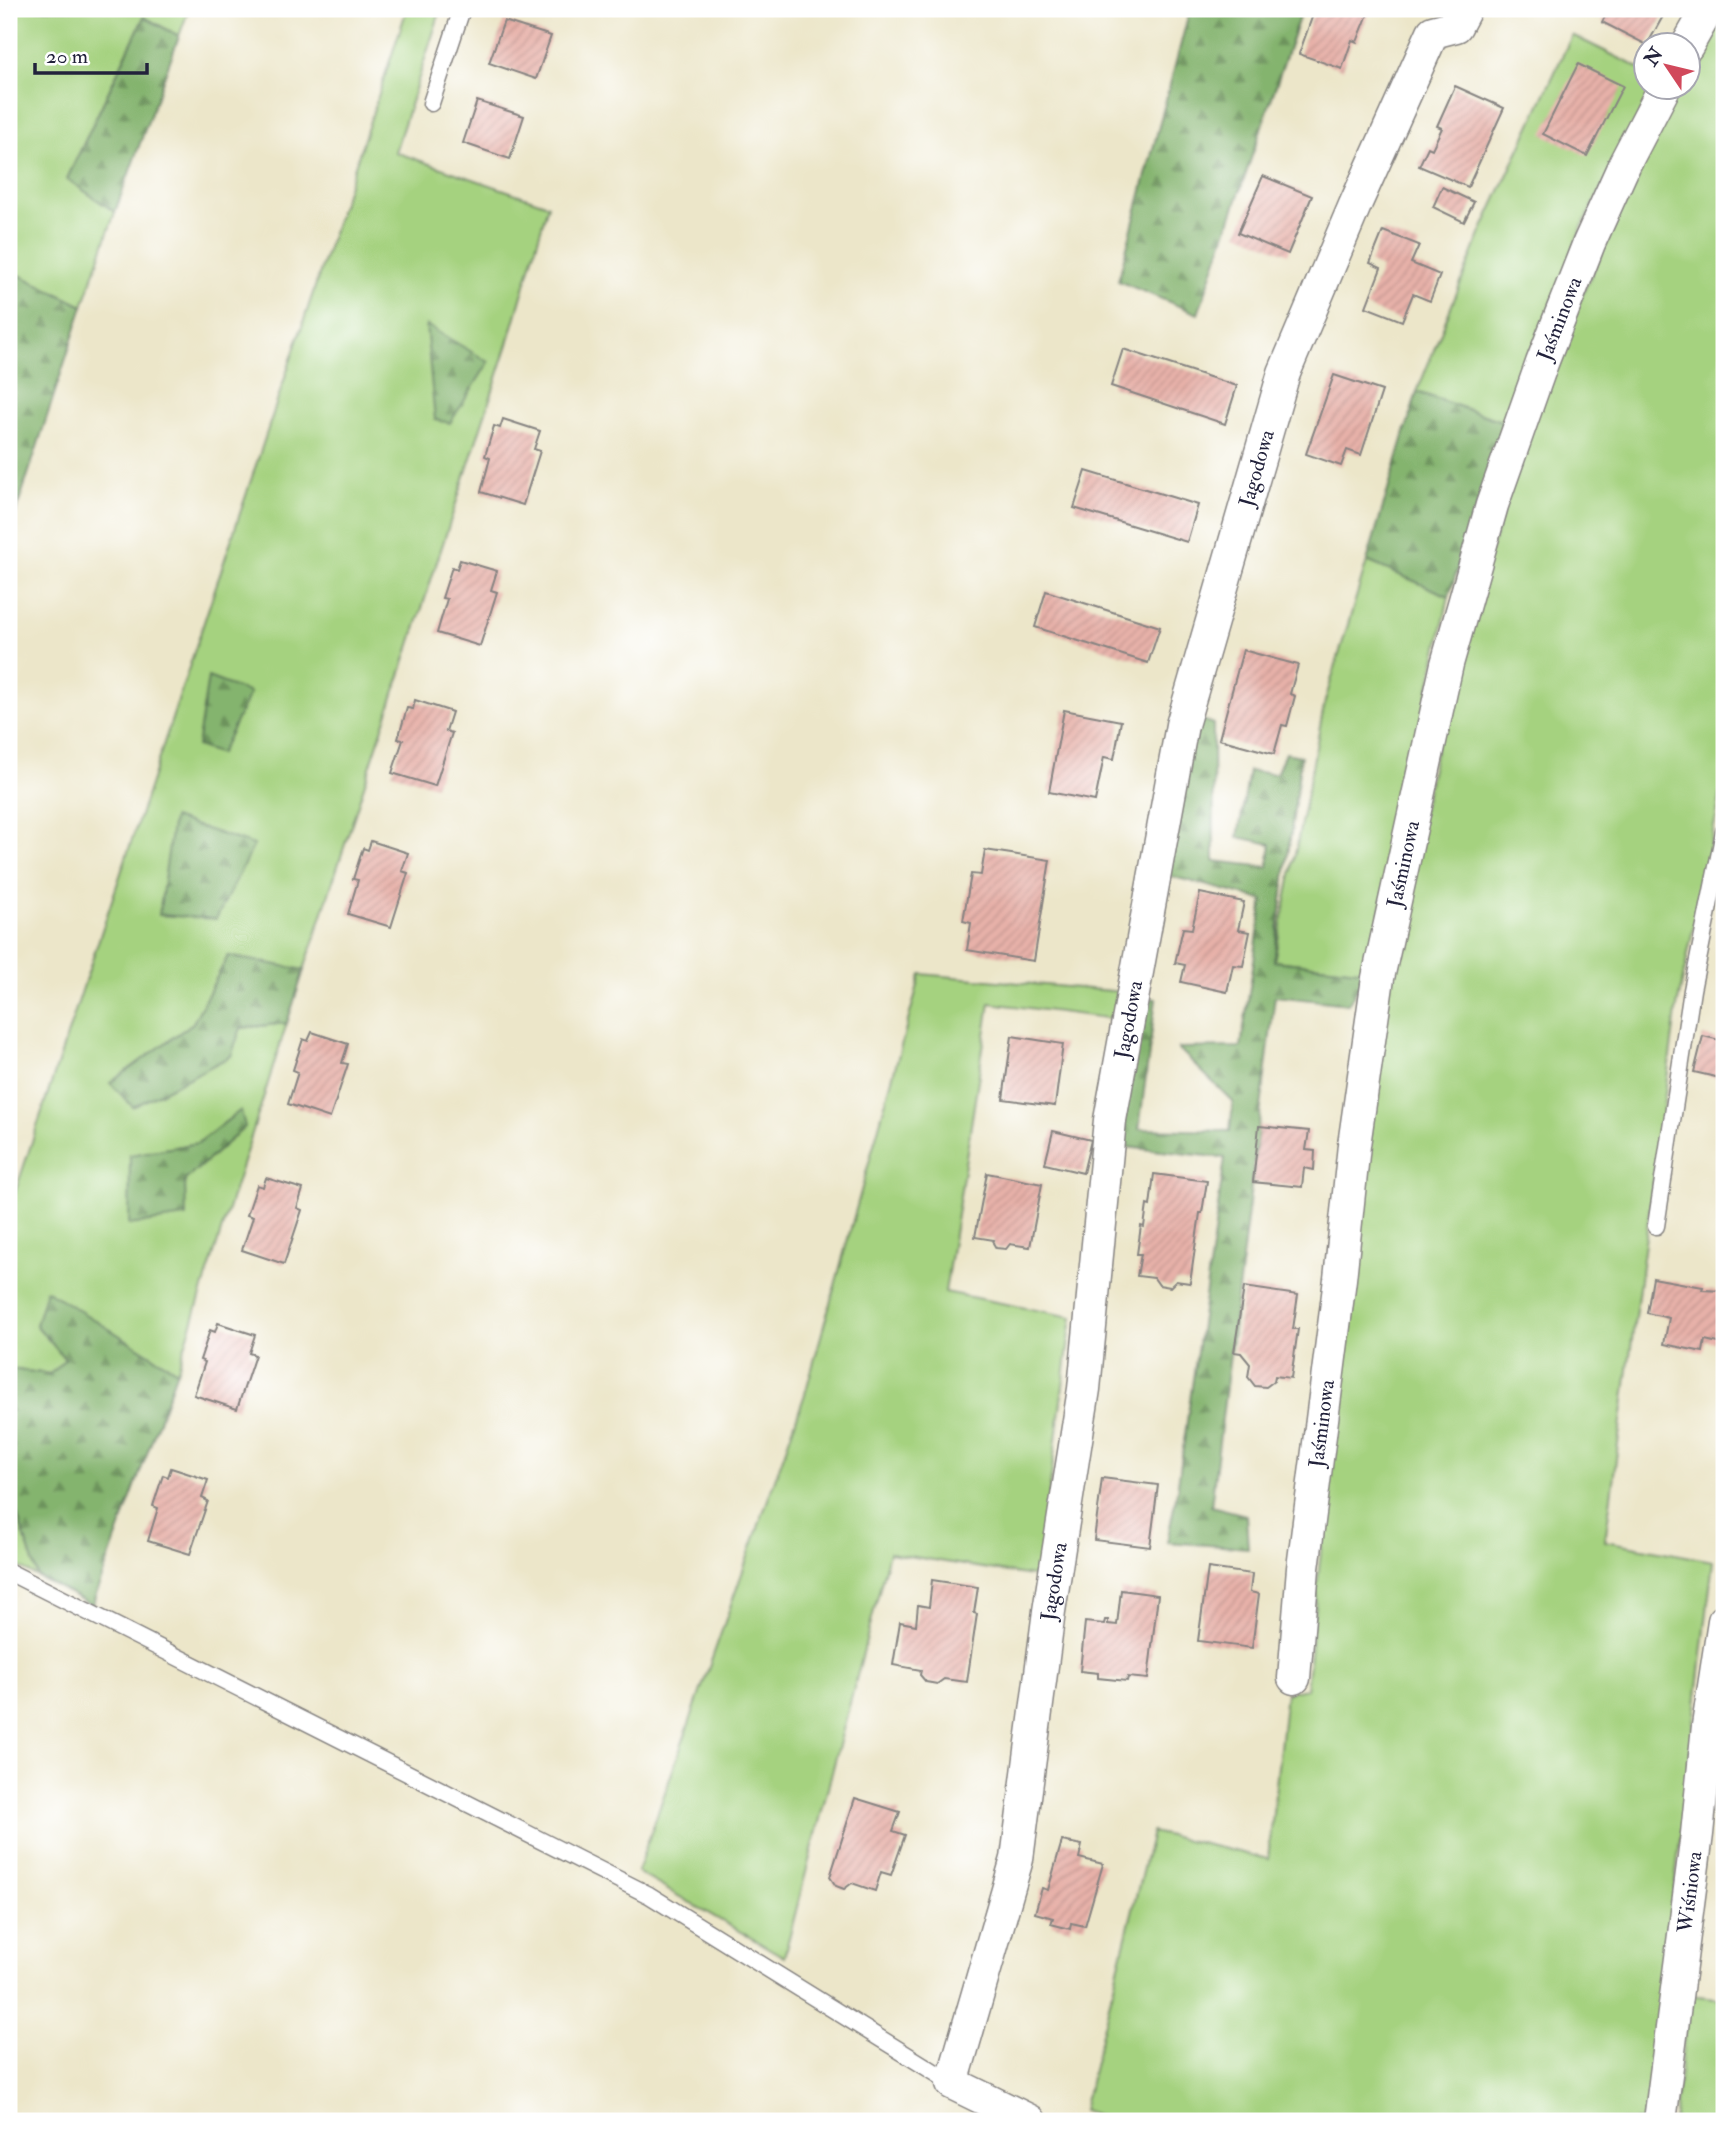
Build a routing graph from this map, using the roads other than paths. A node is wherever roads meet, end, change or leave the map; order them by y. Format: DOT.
graph roads {
  1 [pos="462,9"];
  2 [pos="1465,9"];
  3 [pos="1708,9"];
  4 [pos="1695,32"];
  5 [pos="1657,102"];
  6 [pos="431,103"];
  7 [pos="1724,832"];
  8 [pos="1656,1226"];
  9 [pos="9,1572"];
  10 [pos="1724,1621"];
  11 [pos="1294,1678"];
  12 [pos="952,2083"];
  13 [pos="1030,2121"];
  14 [pos="1660,2121"];
  1 -- 6 [label="lane"];
  2 -- 12 [label="street, Jagodowa"];
  3 -- 4 [label="street"];
  5 -- 11 [label="street, Jaśminowa"];
  7 -- 8 [label="lane"];
  9 -- 12 [label="lane"];
  10 -- 14 [label="street, Wiśniowa"];
  12 -- 13 [label="street"];
}
